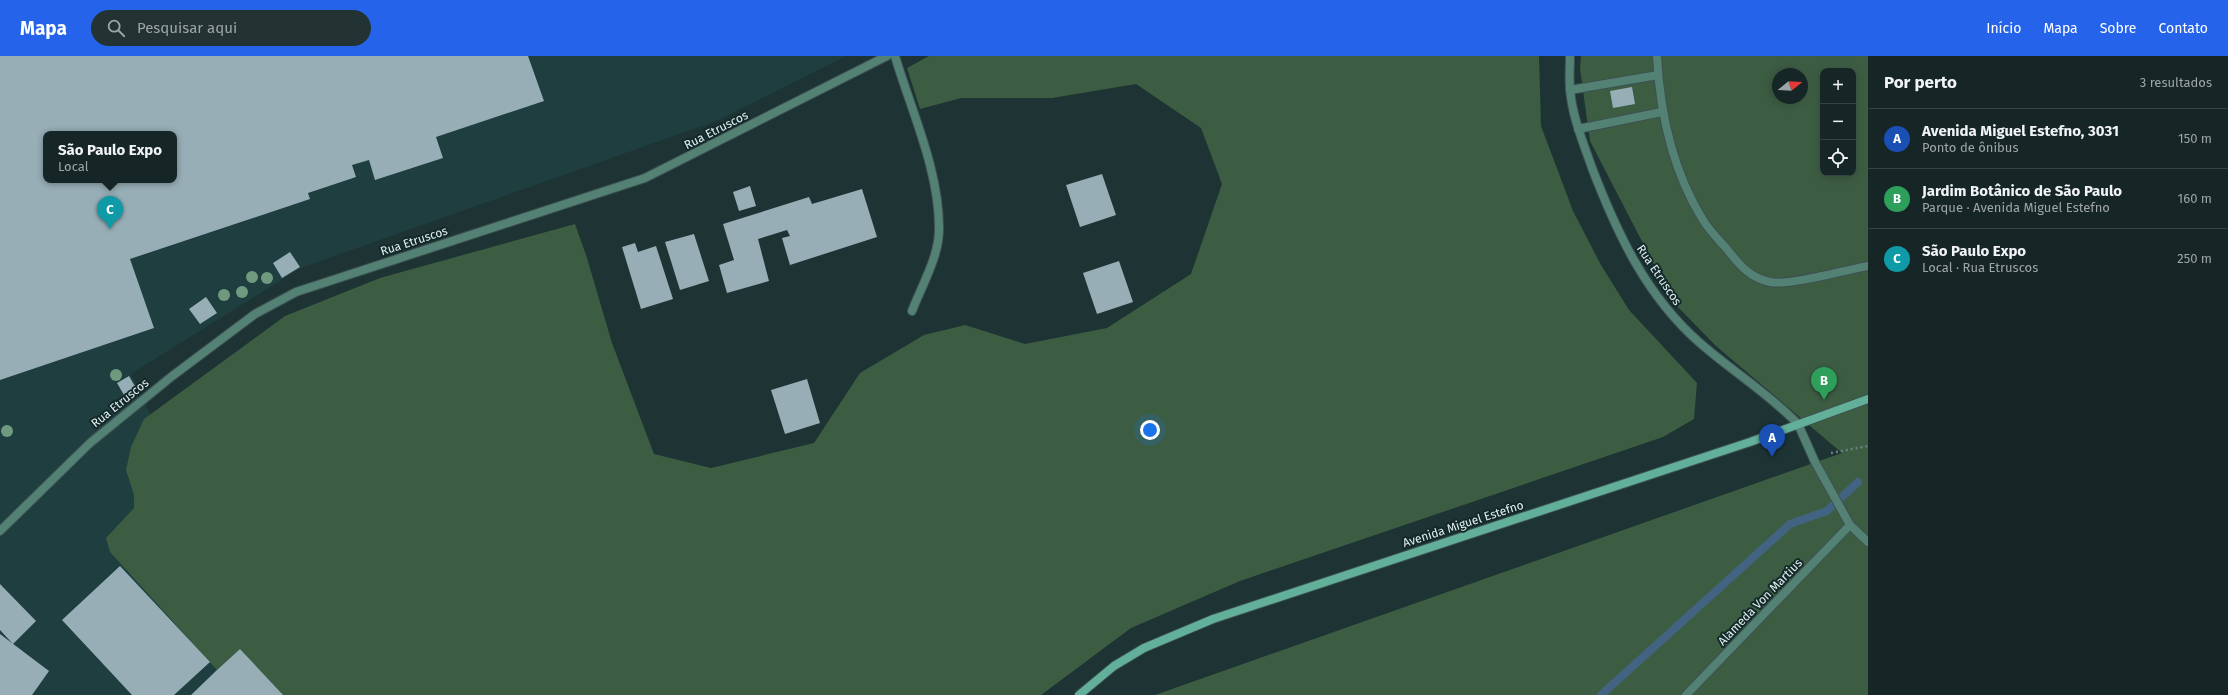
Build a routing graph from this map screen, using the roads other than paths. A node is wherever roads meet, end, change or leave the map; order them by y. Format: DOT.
graph roads {
  1 [pos="887,56"];
  2 [pos="895,56"];
  3 [pos="1570,56"];
  4 [pos="1657,56"];
  5 [pos="1658,75"];
  6 [pos="1570,90"];
  7 [pos="1662,112"];
  8 [pos="1578,129"];
  9 [pos="1868,266"];
  10 [pos="912,310"];
  11 [pos="1868,399"];
  12 [pos="1798,424"];
  13 [pos="1850,525"];
  14 [pos="0,530"];
  15 [pos="1868,542"];
  16 [pos="1079,695"];
  17 [pos="1686,695"];
  1 -- 14 [label="street, Rua Etruscos"];
  2 -- 10 [label="street"];
  3 -- 6 [label="street, Rua Etruscos"];
  4 -- 5 [label="street"];
  5 -- 6 [label="street"];
  5 -- 7 [label="street"];
  6 -- 8 [label="street, Rua Etruscos"];
  7 -- 8 [label="street"];
  7 -- 9 [label="street"];
  8 -- 12 [label="street, Rua Etruscos"];
  11 -- 12 [label="main road, Avenida Miguel Estefno"];
  12 -- 13 [label="street, Rua Etruscos"];
  12 -- 16 [label="main road, Avenida Miguel Estefno"];
  13 -- 15 [label="street"];
  13 -- 17 [label="street, Alameda Von Martius"];
}
